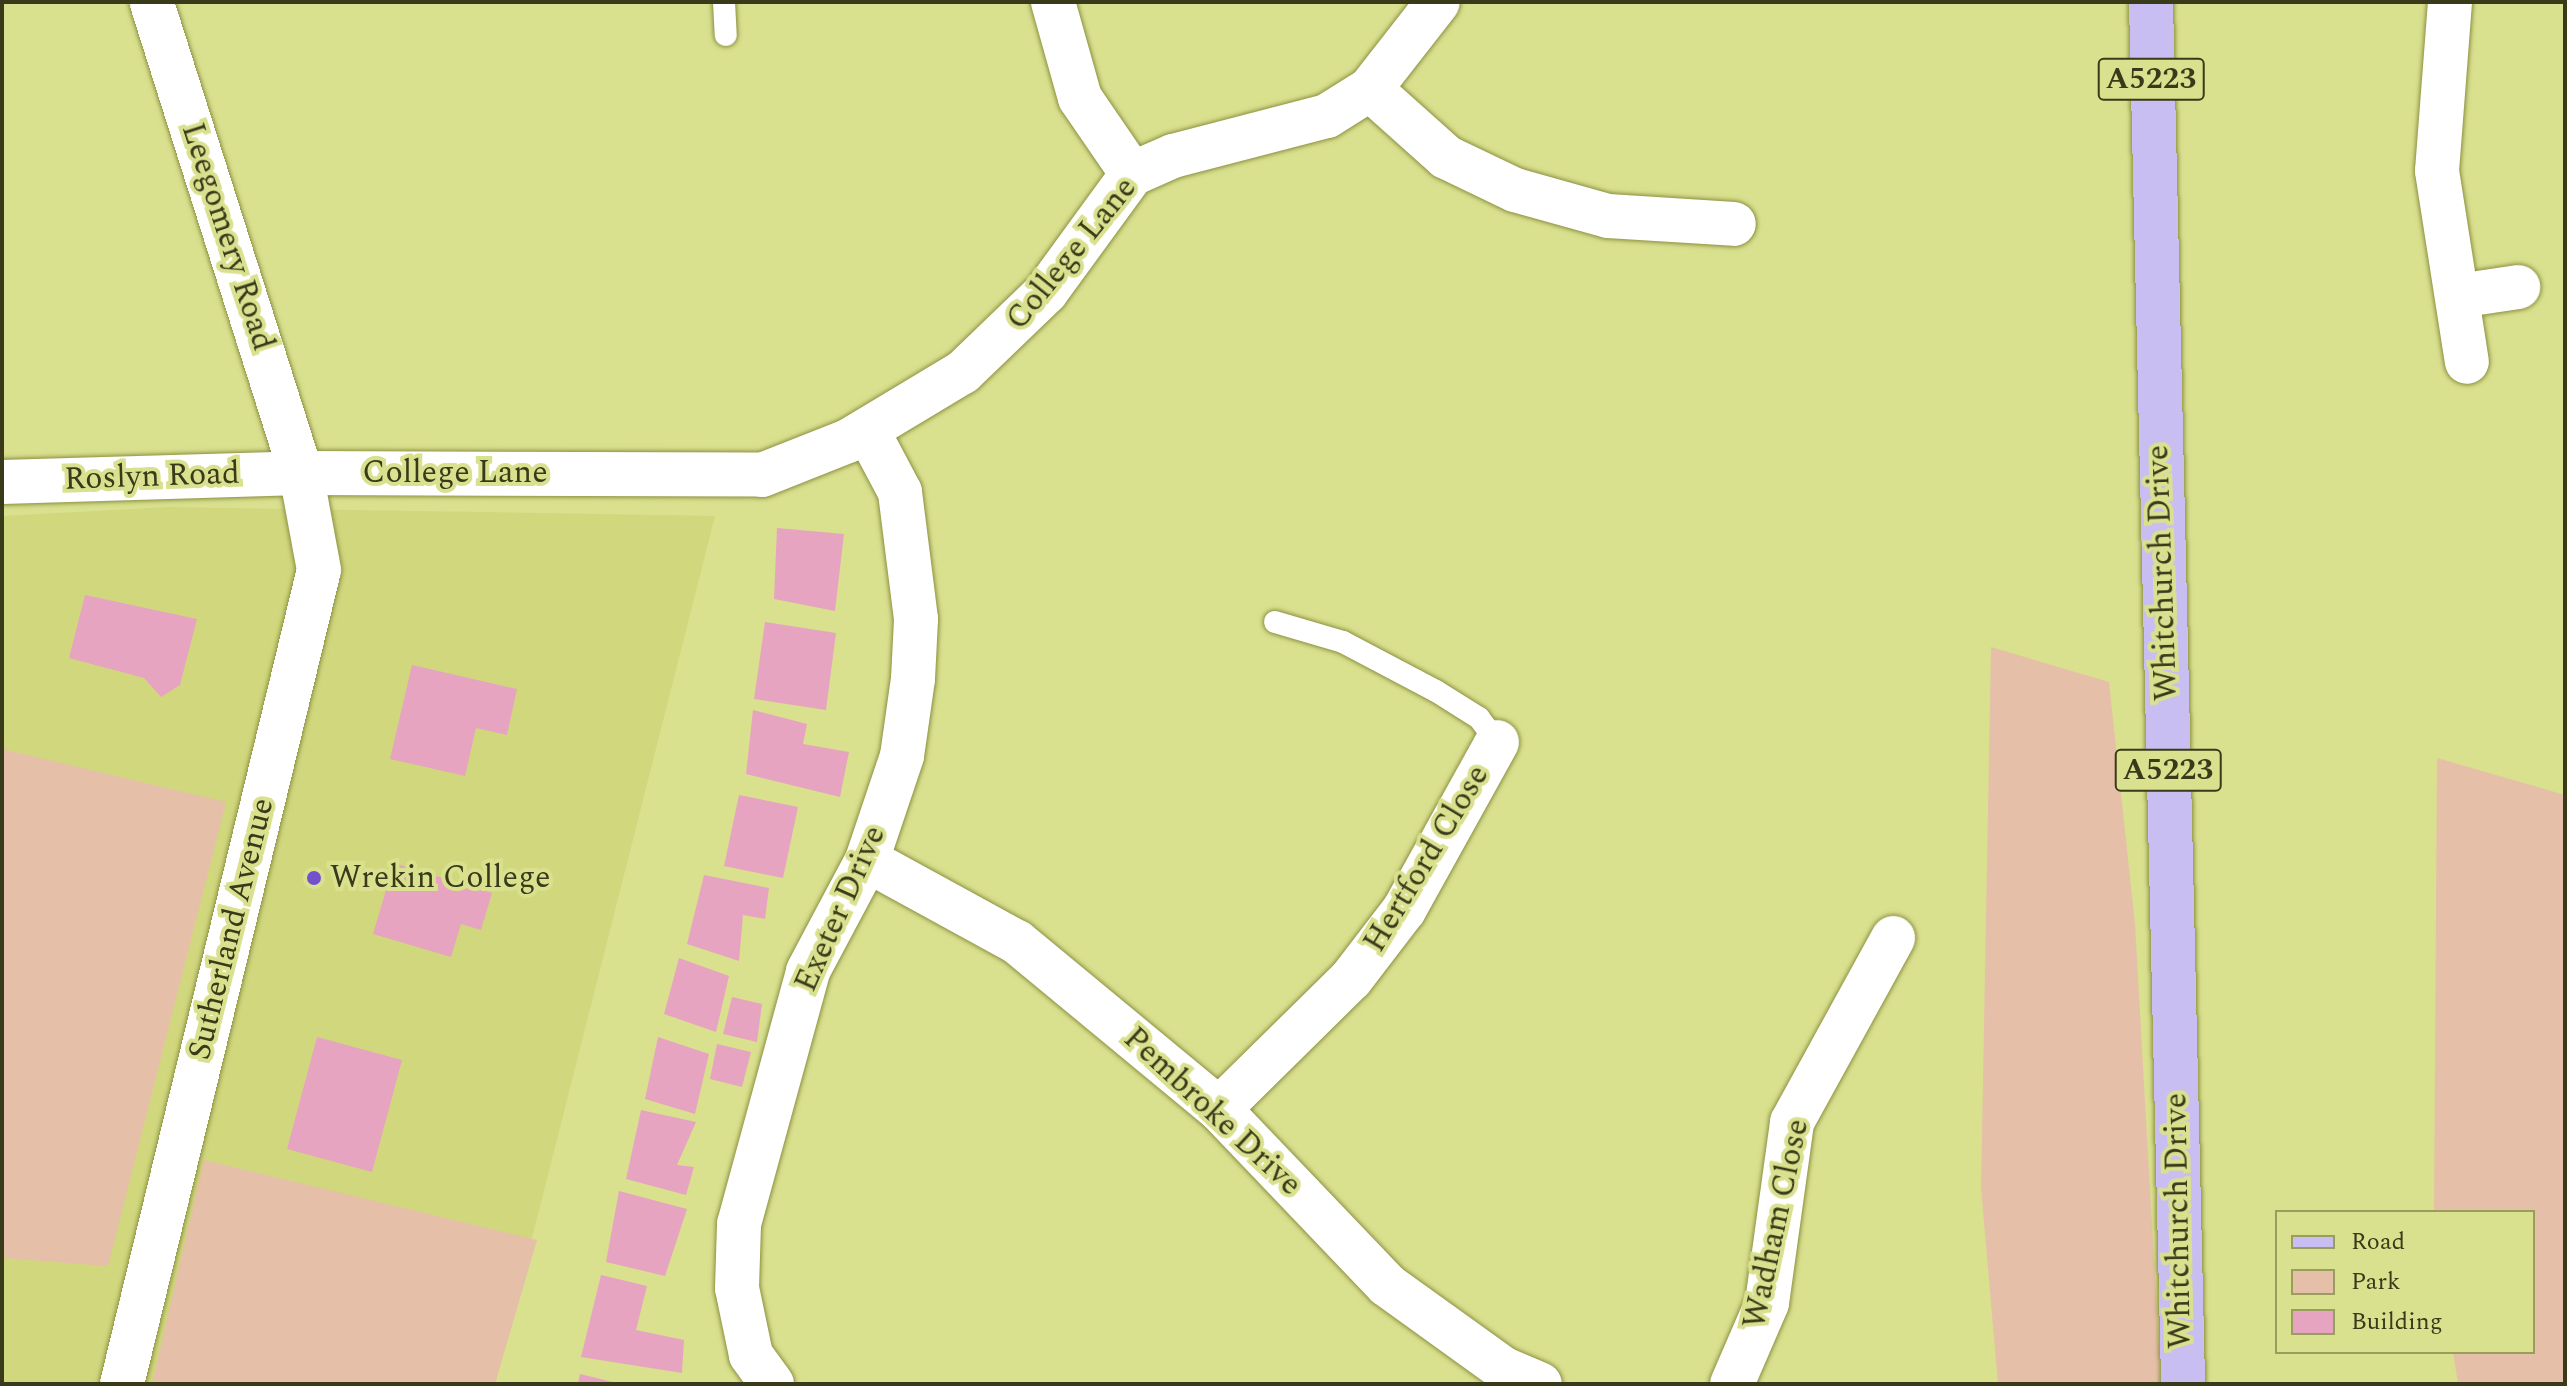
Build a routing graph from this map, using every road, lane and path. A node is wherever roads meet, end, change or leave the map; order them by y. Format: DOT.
graph roads {
  1 [pos="152,2"];
  2 [pos="724,2"];
  3 [pos="1053,2"];
  4 [pos="1438,2"];
  5 [pos="2151,2"];
  6 [pos="2450,2"];
  7 [pos="726,35"];
  8 [pos="1370,89"];
  9 [pos="1132,174"];
  10 [pos="1734,224"];
  11 [pos="2518,287"];
  12 [pos="2458,296"];
  13 [pos="2467,362"];
  14 [pos="867,430"];
  15 [pos="301,473"];
  16 [pos="2,482"];
  17 [pos="1275,622"];
  18 [pos="1497,742"];
  19 [pos="867,860"];
  20 [pos="1893,938"];
  21 [pos="1219,1109"];
  22 [pos="122,1384"];
  23 [pos="772,1384"];
  24 [pos="1540,1384"];
  25 [pos="1732,1384"];
  26 [pos="2183,1384"];
  1 -- 15 [label="street, Leegomery Road"];
  2 -- 7 [label="lane"];
  3 -- 9 [label="street"];
  4 -- 8 [label="street, College Lane"];
  5 -- 26 [label="main road, Whitchurch Drive / A5223"];
  6 -- 12 [label="street"];
  8 -- 9 [label="street, College Lane"];
  8 -- 10 [label="street"];
  9 -- 14 [label="street, College Lane"];
  11 -- 12 [label="street"];
  12 -- 13 [label="street"];
  14 -- 15 [label="street, College Lane"];
  14 -- 19 [label="street, Exeter Drive"];
  15 -- 16 [label="street, Roslyn Road"];
  15 -- 22 [label="street, Sutherland Avenue"];
  17 -- 18 [label="lane"];
  18 -- 21 [label="street, Hertford Close"];
  19 -- 21 [label="street, Pembroke Drive"];
  19 -- 23 [label="street, Exeter Drive"];
  20 -- 25 [label="street, Wadham Close"];
  21 -- 24 [label="street, Pembroke Drive"];
}
